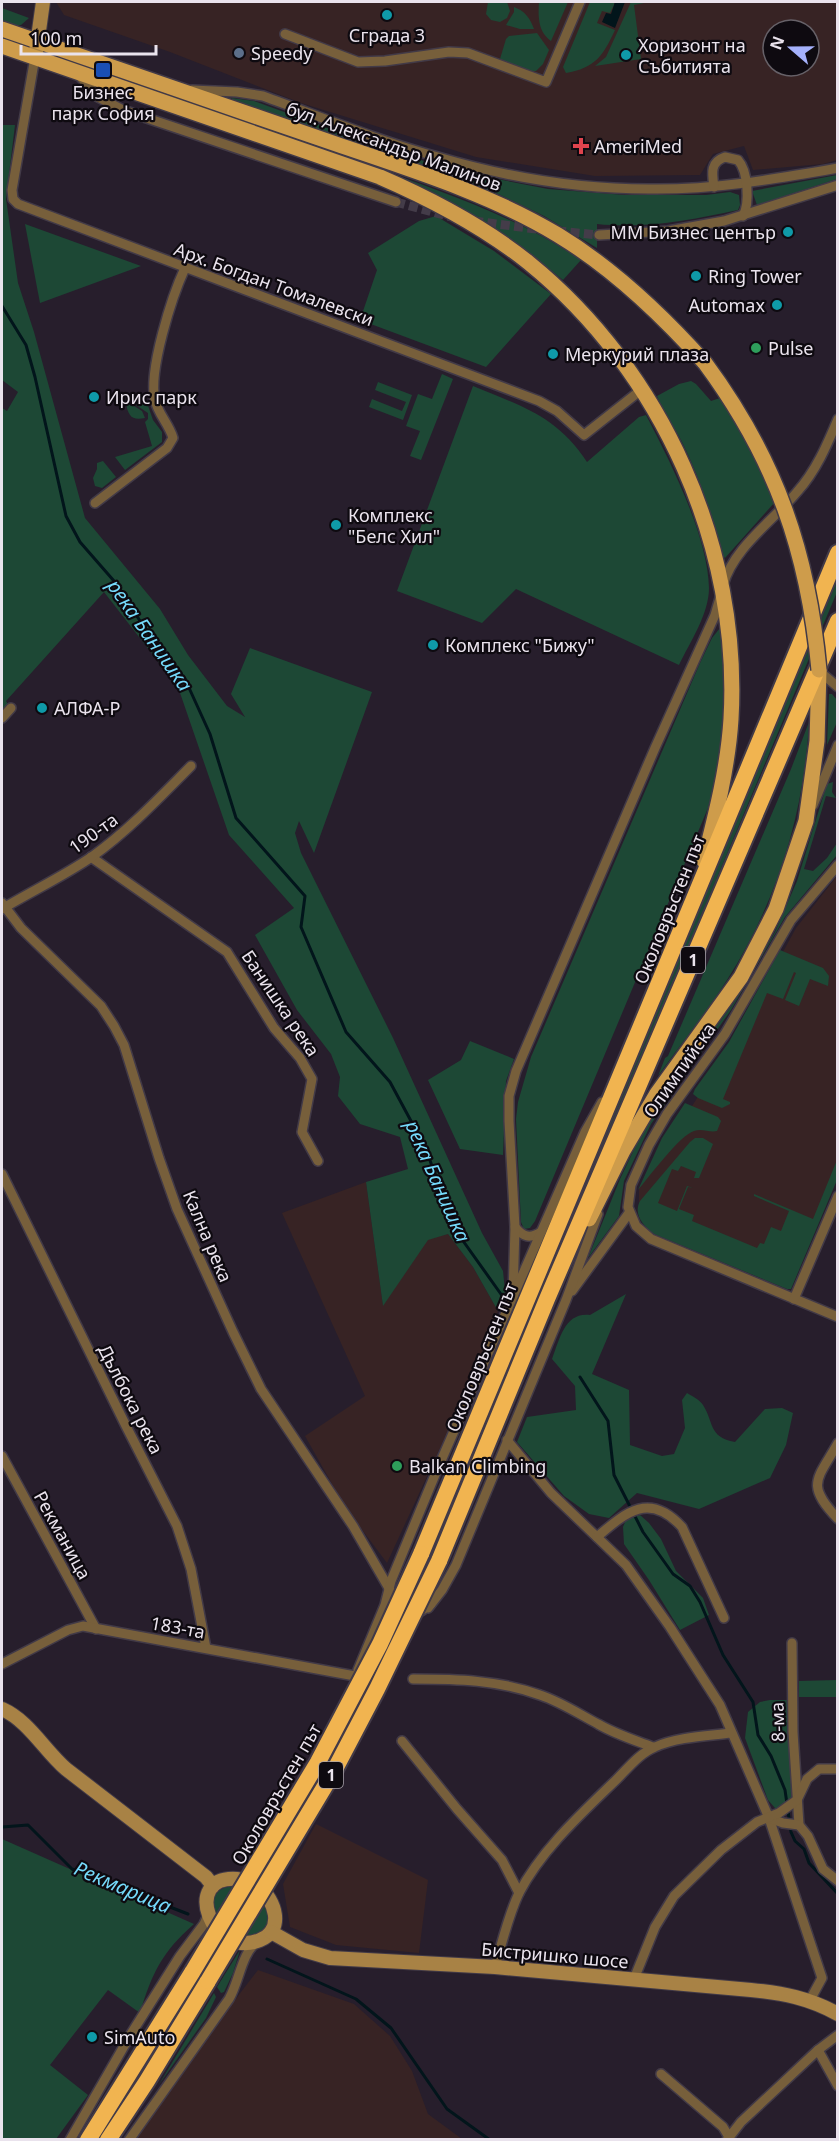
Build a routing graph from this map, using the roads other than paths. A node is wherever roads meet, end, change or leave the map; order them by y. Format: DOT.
graph roads {
  1 [pos="43,2"];
  2 [pos="580,2"];
  3 [pos="2,29"];
  4 [pos="285,34"];
  5 [pos="37,41"];
  6 [pos="2,46"];
  7 [pos="35,57"];
  8 [pos="75,71"];
  9 [pos="179,90"];
  10 [pos="837,168"];
  11 [pos="746,184"];
  12 [pos="837,185"];
  13 [pos="714,187"];
  14 [pos="396,202"];
  15 [pos="743,216"];
  16 [pos="599,235"];
  17 [pos="185,268"];
  18 [pos="641,390"];
  19 [pos="837,419"];
  20 [pos="95,503"];
  21 [pos="837,553"];
  22 [pos="722,587"];
  23 [pos="837,621"];
  24 [pos="819,670"];
  25 [pos="837,687"];
  26 [pos="12,708"];
  27 [pos="3,717"];
  28 [pos="837,745"];
  29 [pos="191,766"];
  30 [pos="807,821"];
  31 [pos="91,857"];
  32 [pos="837,865"];
  33 [pos="694,899"];
  34 [pos="2,907"];
  35 [pos="684,980"];
  36 [pos="632,1050"];
  37 [pos="623,1151"];
  38 [pos="318,1161"];
  39 [pos="615,1169"];
  40 [pos="2,1174"];
  41 [pos="837,1196"];
  42 [pos="630,1213"];
  43 [pos="514,1227"];
  44 [pos="541,1232"];
  45 [pos="513,1296"];
  46 [pos="547,1299"];
  47 [pos="794,1299"];
  48 [pos="566,1300"];
  49 [pos="837,1317"];
  50 [pos="507,1440"];
  51 [pos="837,1443"];
  52 [pos="2,1456"];
  53 [pos="837,1519"];
  54 [pos="597,1537"];
  55 [pos="390,1589"];
  56 [pos="431,1604"];
  57 [pos="724,1618"];
  58 [pos="96,1629"];
  59 [pos="792,1643"];
  60 [pos="206,1648"];
  61 [pos="2,1664"];
  62 [pos="355,1676"];
  63 [pos="413,1679"];
  64 [pos="2,1709"];
  65 [pos="731,1733"];
  66 [pos="402,1741"];
  67 [pos="653,1747"];
  68 [pos="837,1769"];
  69 [pos="797,1800"];
  70 [pos="769,1818"];
  71 [pos="799,1824"];
  72 [pos="237,1879"];
  73 [pos="837,1881"];
  74 [pos="213,1886"];
  75 [pos="519,1893"];
  76 [pos="272,1902"];
  77 [pos="208,1915"];
  78 [pos="271,1932"];
  79 [pos="257,1942"];
  80 [pos="495,1967"];
  81 [pos="634,1979"];
  82 [pos="810,2000"];
  83 [pos="837,2014"];
  84 [pos="837,2035"];
  85 [pos="818,2050"];
  86 [pos="661,2074"];
  87 [pos="837,2086"];
  88 [pos="728,2138"];
  89 [pos="70,2139"];
  90 [pos="88,2139"];
  91 [pos="108,2139"];
  92 [pos="129,2139"];
  1 -- 5 [label="street"];
  2 -- 4 [label="street"];
  3 -- 5 [label="main road, бул. Александър Малинов"];
  5 -- 7 [label="street"];
  5 -- 9 [label="main road, бул. Александър Малинов"];
  6 -- 7 [label="main road, бул. Александър Малинов"];
  7 -- 8 [label="main road, бул. Александър Малинов"];
  7 -- 17 [label="street, Арх. Богдан Томалевски"];
  8 -- 14 [label="street"];
  8 -- 18 [label="main road, бул. Александър Малинов"];
  9 -- 13 [label="street, бул. Александър Малинов"];
  9 -- 24 [label="main road, бул. Александър Малинов, bridge"];
  10 -- 11 [label="street, бул. Александър Малинов"];
  11 -- 13 [label="street, бул. Александър Малинов"];
  11 -- 13 [label="street"];
  11 -- 15 [label="street"];
  12 -- 15 [label="street"];
  15 -- 16 [label="street"];
  17 -- 18 [label="street, Арх. Богдан Томалевски"];
  17 -- 20 [label="street"];
  18 -- 22 [label="main road, бул. Александър Малинов"];
  19 -- 22 [label="street"];
  21 -- 33 [label="highway, Околовръстен път / 1"];
  22 -- 33 [label="main road, бул. Александър Малинов"];
  22 -- 43 [label="street"];
  23 -- 35 [label="highway, Околовръстен път / 1"];
  24 -- 25 [label="street"];
  24 -- 30 [label="main road, бул. Александър Малинов"];
  26 -- 27 [label="street"];
  28 -- 30 [label="street"];
  29 -- 31 [label="street, 190-та"];
  30 -- 37 [label="main road, бул. Александър Малинов"];
  31 -- 34 [label="street, 190-та"];
  31 -- 38 [label="street, Банишка река"];
  32 -- 42 [label="street, Олимпийска"];
  33 -- 36 [label="highway, Околовръстен път / 1"];
  34 -- 55 [label="street, Кална река"];
  35 -- 37 [label="highway"];
  35 -- 46 [label="highway, Околовръстен път / 1"];
  36 -- 44 [label="street"];
  36 -- 90 [label="highway, Околовръстен път / 1, bridge"];
  37 -- 39 [label="main road, бул. Александър Малинов"];
  39 -- 46 [label="main road, бул. Александър Малинов"];
  39 -- 48 [label="street"];
  40 -- 60 [label="street, Дълбока река"];
  41 -- 47 [label="street"];
  42 -- 47 [label="street"];
  42 -- 48 [label="street"];
  43 -- 44 [label="street"];
  43 -- 45 [label="street"];
  44 -- 45 [label="street"];
  45 -- 55 [label="street"];
  46 -- 91 [label="highway, Околовръстен път / 1, bridge"];
  47 -- 49 [label="street"];
  48 -- 50 [label="street"];
  50 -- 54 [label="street"];
  50 -- 56 [label="street"];
  51 -- 53 [label="street"];
  52 -- 58 [label="street, Рекманица"];
  54 -- 57 [label="street"];
  54 -- 65 [label="street"];
  55 -- 56 [label="street, Кална река"];
  55 -- 62 [label="street"];
  56 -- 76 [label="street"];
  58 -- 60 [label="street, 183-та"];
  58 -- 61 [label="street, 183-та"];
  59 -- 69 [label="street, 8-ма"];
  60 -- 62 [label="street, 183-та"];
  62 -- 72 [label="street"];
  63 -- 67 [label="street"];
  64 -- 74 [label="street"];
  65 -- 67 [label="street"];
  65 -- 70 [label="street"];
  66 -- 75 [label="street"];
  67 -- 75 [label="street"];
  68 -- 69 [label="street"];
  69 -- 70 [label="street"];
  69 -- 71 [label="street, 8-ма"];
  70 -- 71 [label="street"];
  70 -- 81 [label="street"];
  70 -- 82 [label="street"];
  71 -- 73 [label="street"];
  72 -- 74 [label="street"];
  72 -- 76 [label="street"];
  74 -- 77 [label="street"];
  75 -- 80 [label="street"];
  76 -- 78 [label="street"];
  77 -- 79 [label="street"];
  77 -- 89 [label="street"];
  78 -- 79 [label="street"];
  78 -- 80 [label="street, Бистришко шосе"];
  79 -- 92 [label="street"];
  80 -- 81 [label="street, Бистришко шосе"];
  81 -- 82 [label="street, Бистришко шосе"];
  82 -- 83 [label="street, Бистришко шосе"];
  84 -- 85 [label="street"];
  85 -- 87 [label="street"];
  85 -- 88 [label="street"];
  86 -- 88 [label="street"];
}
